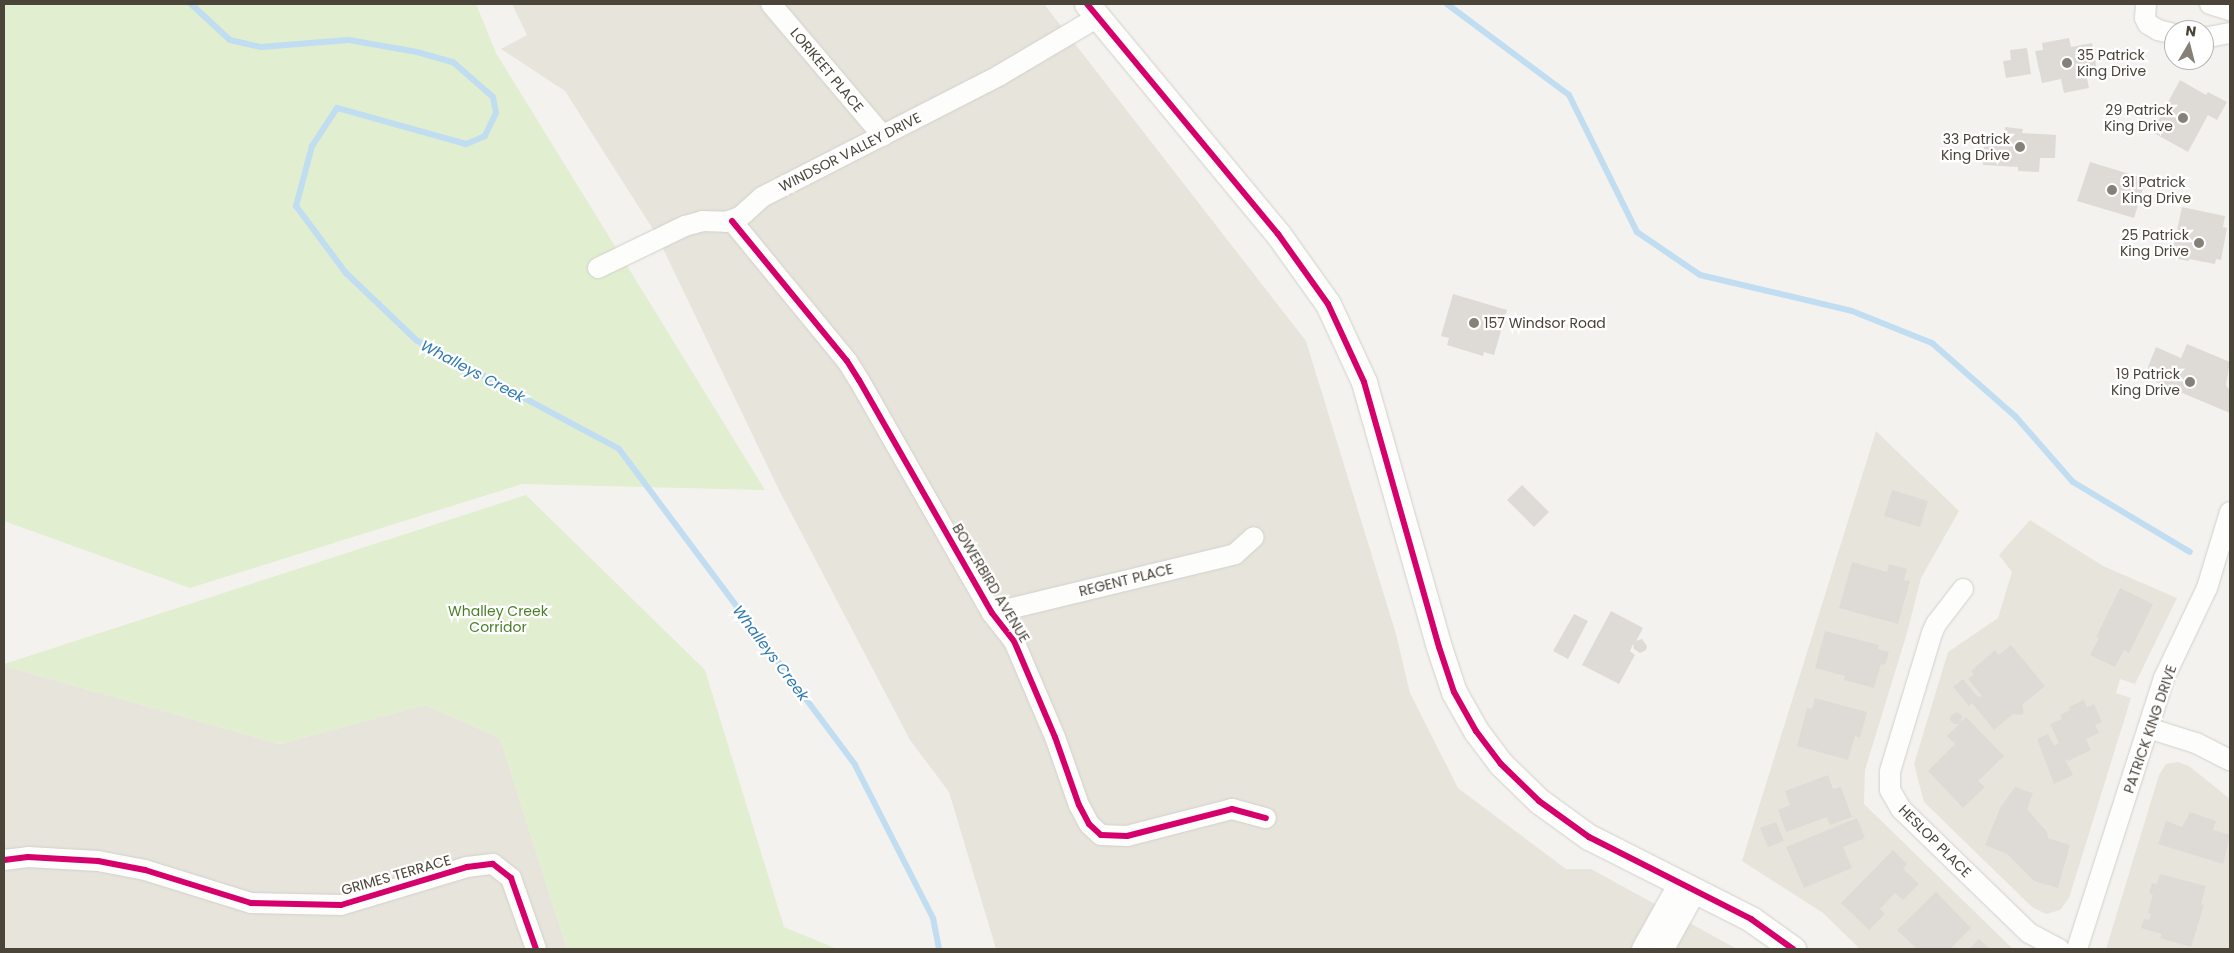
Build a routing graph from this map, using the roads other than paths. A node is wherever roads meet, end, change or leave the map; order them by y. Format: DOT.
graph roads {
  1 [pos="771,4"];
  2 [pos="2146,4"];
  3 [pos="2210,4"];
  4 [pos="2230,10"];
  5 [pos="1092,11"];
  6 [pos="2164,32"];
  7 [pos="2230,33"];
  8 [pos="2214,36"];
  9 [pos="883,136"];
  10 [pos="732,221"];
  11 [pos="598,268"];
  12 [pos="2230,512"];
  13 [pos="1254,537"];
  14 [pos="1963,589"];
  15 [pos="992,613"];
  16 [pos="2148,728"];
  17 [pos="2230,760"];
  18 [pos="1266,818"];
  19 [pos="4,860"];
  20 [pos="1688,887"];
  21 [pos="536,949"];
  22 [pos="1642,949"];
  23 [pos="1664,949"];
  24 [pos="1793,949"];
  25 [pos="2059,949"];
  26 [pos="2077,949"];
  1 -- 9 [label="street, LORIKEET PLACE"];
  2 -- 6 [label="street"];
  3 -- 4 [label="street"];
  5 -- 9 [label="street, WINDSOR VALLEY DRIVE"];
  5 -- 20 [label="street"];
  7 -- 8 [label="street"];
  9 -- 10 [label="street, WINDSOR VALLEY DRIVE"];
  10 -- 11 [label="street"];
  10 -- 15 [label="street, BOWERBIRD AVENUE"];
  12 -- 16 [label="street, PATRICK KING DRIVE"];
  13 -- 15 [label="street, REGENT PLACE"];
  14 -- 25 [label="street, HESLOP PLACE"];
  15 -- 18 [label="street, BOWERBIRD AVENUE"];
  16 -- 17 [label="street"];
  16 -- 26 [label="street, PATRICK KING DRIVE"];
  19 -- 21 [label="street, GRIMES TERRACE"];
  20 -- 22 [label="street"];
  20 -- 23 [label="street"];
  20 -- 24 [label="street"];
}
